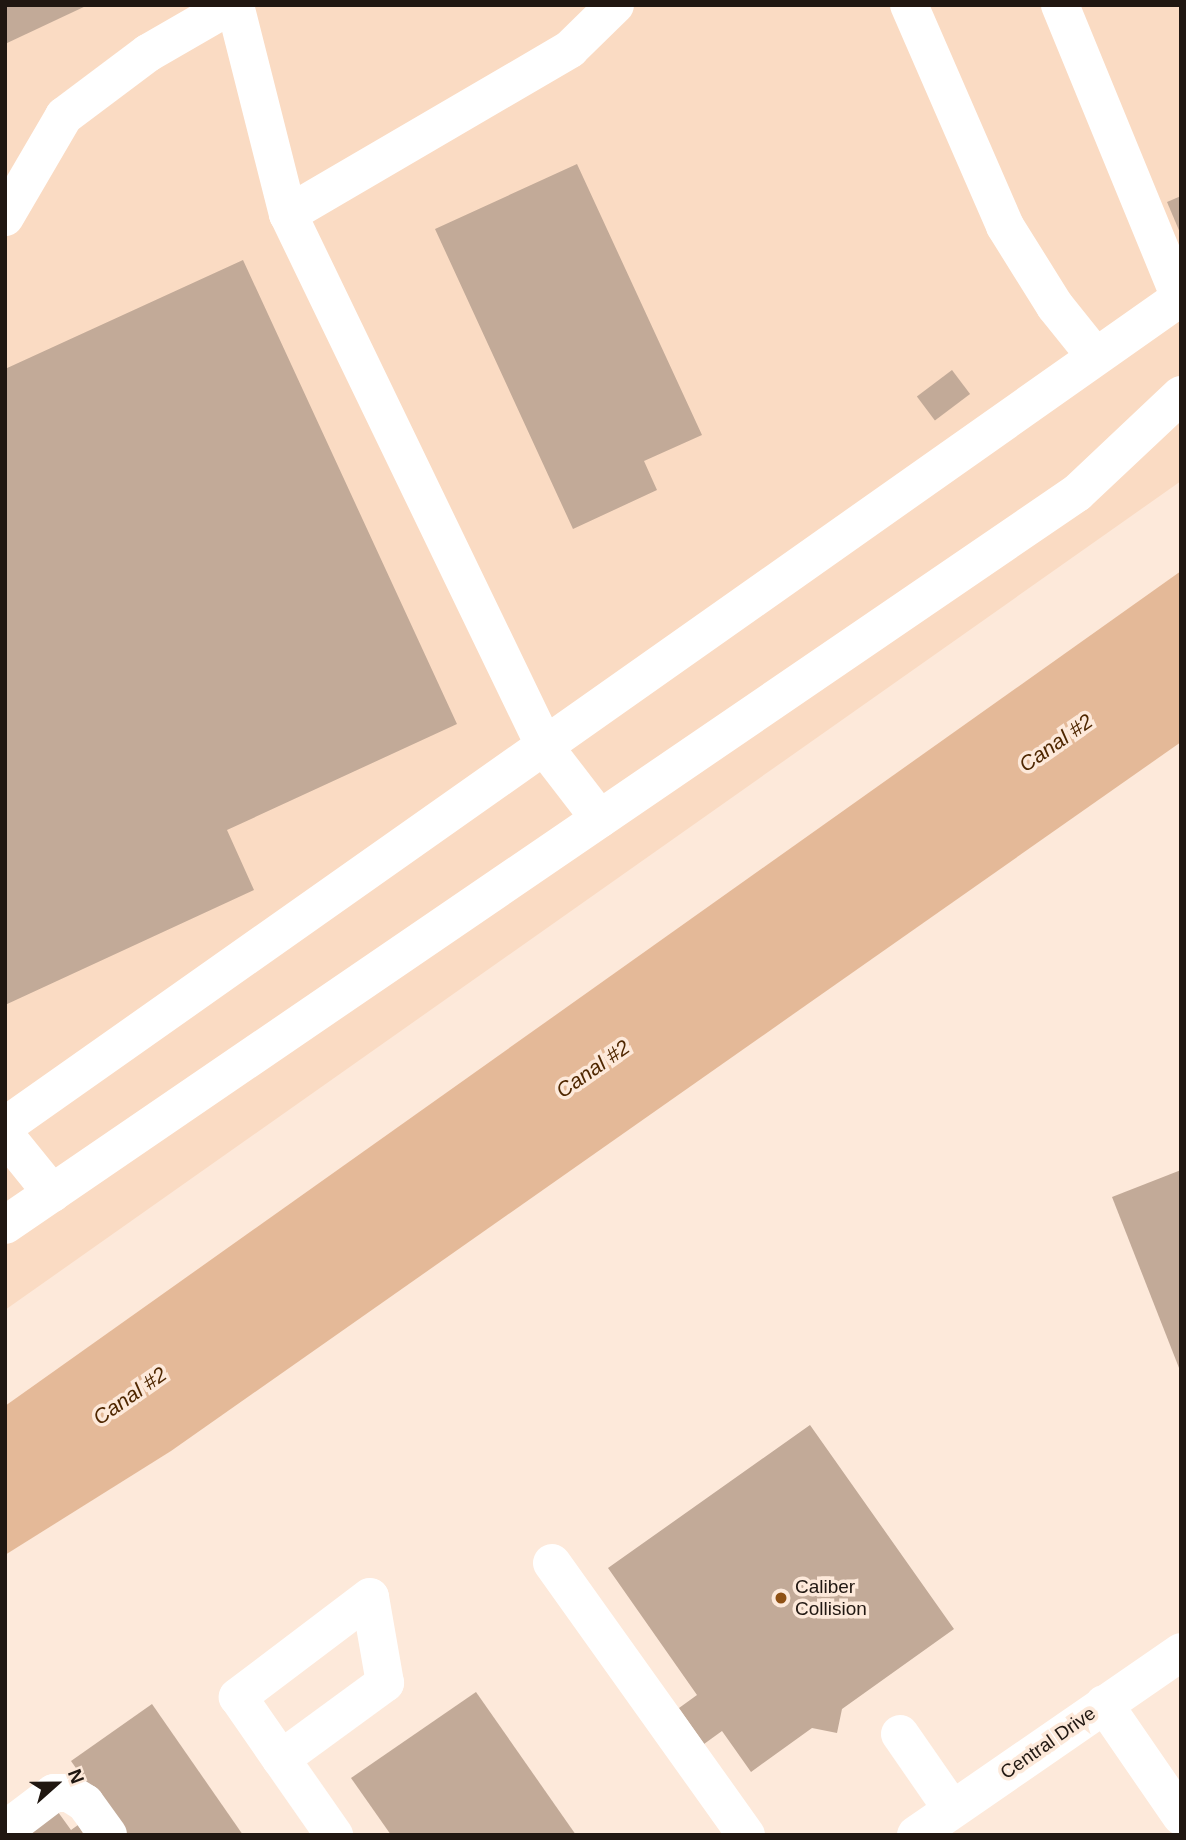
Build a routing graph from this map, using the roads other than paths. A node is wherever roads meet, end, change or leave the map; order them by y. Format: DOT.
graph roads {
  1 [pos="233,5"];
  2 [pos="615,5"];
  3 [pos="909,5"];
  4 [pos="1059,5"];
  5 [pos="288,214"];
  6 [pos="5,217"];
  7 [pos="1181,297"];
  8 [pos="1095,356"];
  9 [pos="1181,395"];
  10 [pos="547,749"];
  11 [pos="600,819"];
  12 [pos="5,1126"];
  13 [pos="5,1135"];
  14 [pos="52,1192"];
  15 [pos="5,1225"];
  16 [pos="552,1563"];
  17 [pos="1181,1652"];
  18 [pos="1104,1704"];
  19 [pos="901,1734"];
  20 [pos="281,1759"];
  21 [pos="952,1810"];
  22 [pos="1181,1816"];
  23 [pos="5,1830"];
  24 [pos="108,1835"];
  25 [pos="334,1835"];
  26 [pos="746,1835"];
  27 [pos="916,1835"];
  1 -- 5 [label="street"];
  1 -- 6 [label="street"];
  2 -- 5 [label="street"];
  3 -- 8 [label="street"];
  4 -- 7 [label="street"];
  5 -- 10 [label="street"];
  7 -- 8 [label="street"];
  8 -- 10 [label="street"];
  9 -- 11 [label="street"];
  10 -- 11 [label="street"];
  10 -- 12 [label="street"];
  11 -- 14 [label="street"];
  13 -- 14 [label="street"];
  14 -- 15 [label="street"];
  16 -- 26 [label="street"];
  17 -- 18 [label="street, Central Drive"];
  18 -- 21 [label="street, Central Drive"];
  18 -- 22 [label="street"];
  19 -- 21 [label="street"];
  20 -- 25 [label="street"];
  21 -- 27 [label="street, Central Drive"];
  23 -- 24 [label="street"];
}
